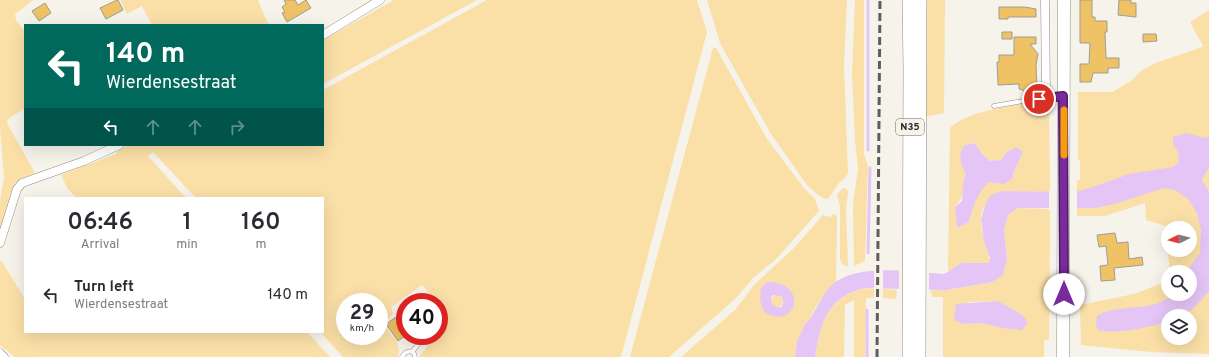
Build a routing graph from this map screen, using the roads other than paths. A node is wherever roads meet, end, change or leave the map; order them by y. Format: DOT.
graph roads {
  1 [pos="380,0"];
  2 [pos="909,0"];
  3 [pos="920,0"];
  4 [pos="1045,0"];
  5 [pos="1064,0"];
  6 [pos="324,33"];
  7 [pos="1063,96"];
  8 [pos="1046,97"];
  9 [pos="994,106"];
  10 [pos="117,146"];
  11 [pos="0,243"];
  12 [pos="915,255"];
  13 [pos="914,306"];
  14 [pos="418,345"];
  15 [pos="412,352"];
  16 [pos="0,353"];
  17 [pos="4,357"];
  18 [pos="402,357"];
  19 [pos="415,357"];
  20 [pos="909,357"];
  21 [pos="919,357"];
  22 [pos="1063,357"];
  1 -- 6 [label="street"];
  2 -- 12 [label="main road, N35"];
  3 -- 12 [label="main road, N35"];
  4 -- 8 [label="street"];
  5 -- 7 [label="street"];
  7 -- 8 [label="street"];
  7 -- 22 [label="street"];
  8 -- 9 [label="lane"];
  10 -- 11 [label="street"];
  12 -- 13 [label="main road, N35"];
  13 -- 20 [label="main road, N35"];
  13 -- 21 [label="main road, N35"];
  14 -- 15 [label="lane"];
  15 -- 18 [label="lane"];
  15 -- 19 [label="lane"];
  16 -- 17 [label="street"];
}
